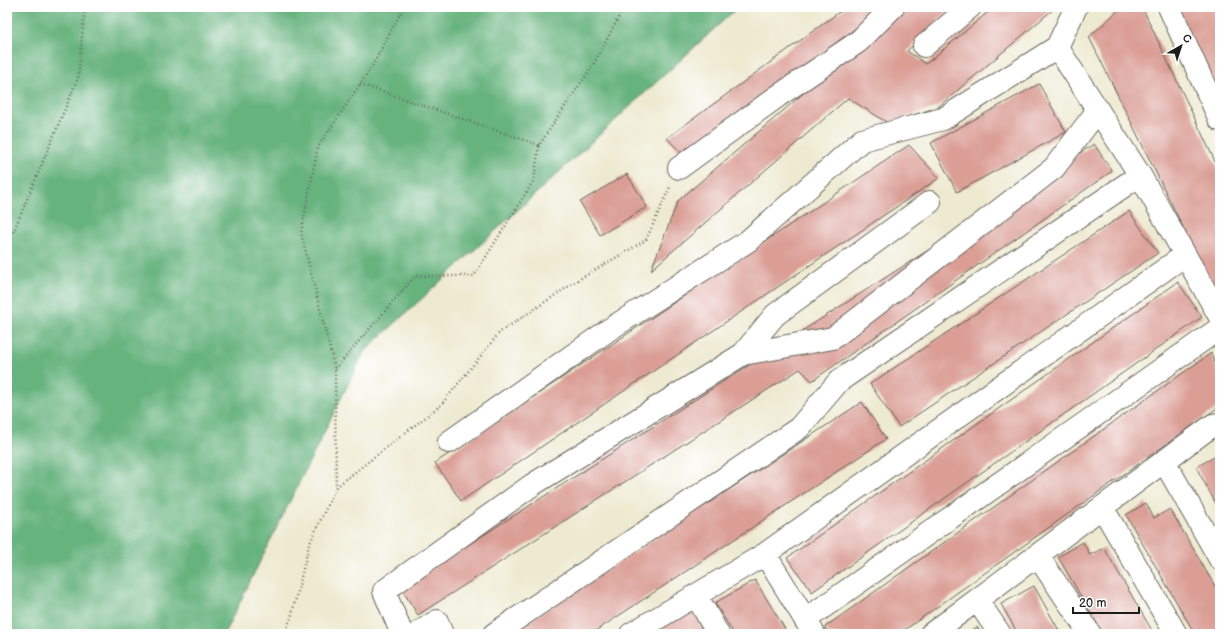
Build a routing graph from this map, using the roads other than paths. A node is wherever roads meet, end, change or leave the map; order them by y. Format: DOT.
graph roads {
  1 [pos="893,7"];
  2 [pos="970,7"];
  3 [pos="1076,7"];
  4 [pos="1169,7"];
  5 [pos="924,46"];
  6 [pos="1057,47"];
  7 [pos="1098,110"];
  8 [pos="1220,120"];
  9 [pos="679,168"];
  10 [pos="1140,176"];
  11 [pos="930,202"];
  12 [pos="1185,255"];
  13 [pos="1220,317"];
  14 [pos="1220,328"];
  15 [pos="743,354"];
  16 [pos="1220,424"];
  17 [pos="449,442"];
  18 [pos="1164,461"];
  19 [pos="1102,507"];
  20 [pos="765,554"];
  21 [pos="1037,555"];
  22 [pos="1220,559"];
  23 [pos="696,595"];
  24 [pos="977,600"];
  25 [pos="810,627"];
  26 [pos="402,634"];
  27 [pos="417,634"];
  28 [pos="442,634"];
  29 [pos="494,634"];
  30 [pos="631,634"];
  31 [pos="718,634"];
  32 [pos="931,634"];
  33 [pos="1000,634"];
  34 [pos="1090,634"];
  35 [pos="1176,634"];
  1 -- 9 [label="lane"];
  2 -- 5 [label="lane"];
  3 -- 6 [label="lane"];
  4 -- 8 [label="lane"];
  6 -- 7 [label="lane"];
  6 -- 17 [label="lane"];
  7 -- 10 [label="lane"];
  7 -- 15 [label="lane"];
  10 -- 12 [label="lane"];
  10 -- 29 [label="lane"];
  11 -- 15 [label="lane"];
  12 -- 13 [label="lane"];
  12 -- 20 [label="lane"];
  14 -- 25 [label="lane"];
  15 -- 26 [label="lane"];
  16 -- 18 [label="lane"];
  18 -- 19 [label="lane"];
  18 -- 22 [label="lane"];
  19 -- 21 [label="lane"];
  19 -- 35 [label="lane"];
  20 -- 23 [label="lane"];
  20 -- 25 [label="lane"];
  21 -- 24 [label="lane"];
  21 -- 34 [label="lane"];
  23 -- 30 [label="lane"];
  23 -- 31 [label="lane"];
  24 -- 32 [label="lane"];
  24 -- 33 [label="lane"];
  27 -- 28 [label="lane"];
}
